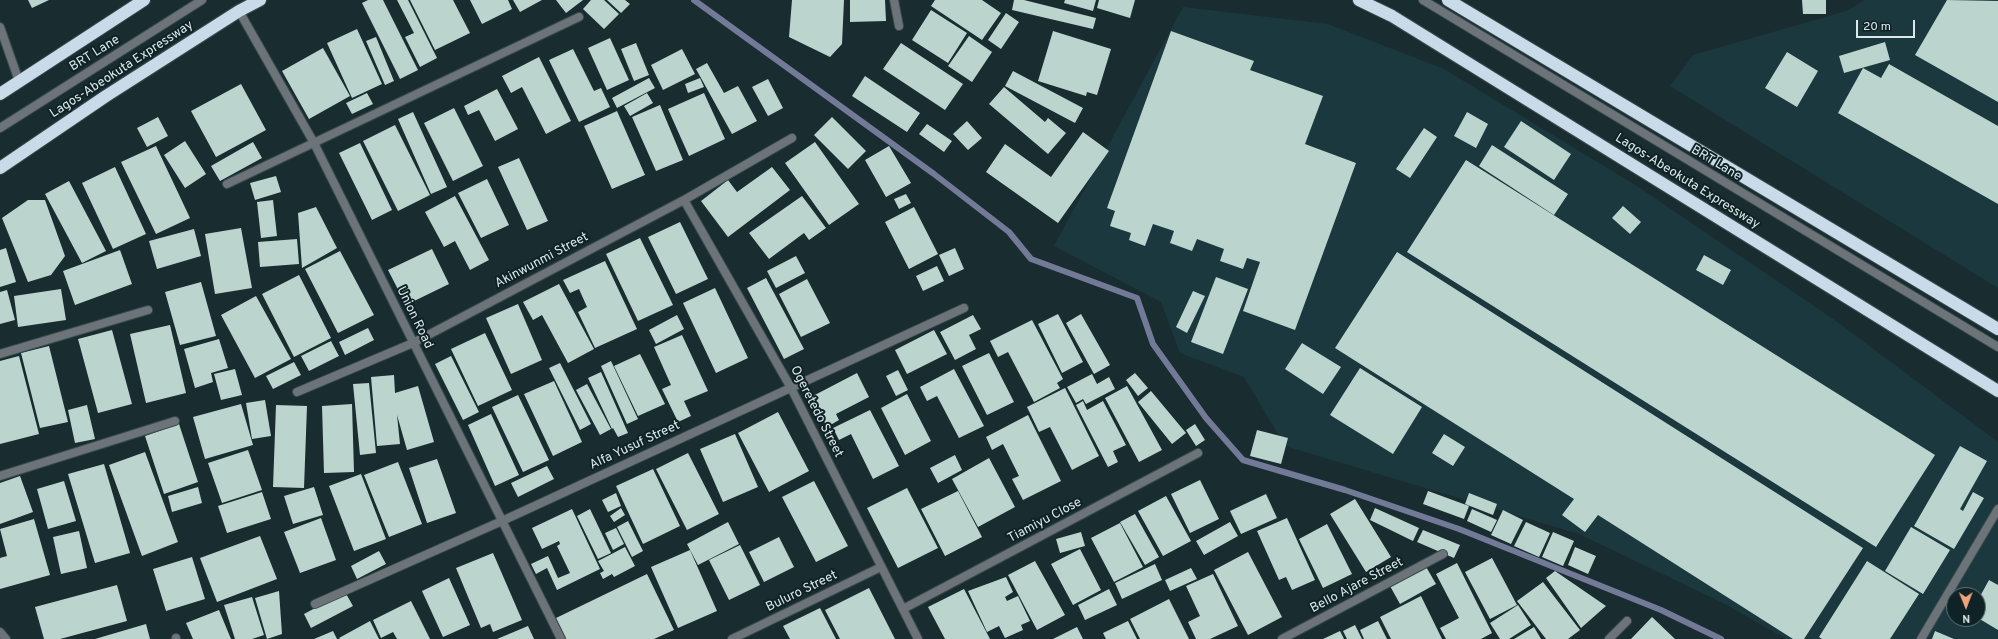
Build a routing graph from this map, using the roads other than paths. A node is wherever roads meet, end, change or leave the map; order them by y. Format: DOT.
graph roads {
  1 [pos="144,0"];
  2 [pos="202,0"];
  3 [pos="260,0"];
  4 [pos="894,0"];
  5 [pos="1359,0"];
  6 [pos="1423,0"];
  7 [pos="1448,0"];
  8 [pos="239,11"];
  9 [pos="579,17"];
  10 [pos="899,26"];
  11 [pos="0,27"];
  12 [pos="19,81"];
  13 [pos="0,94"];
  14 [pos="0,128"];
  15 [pos="792,138"];
  16 [pos="314,143"];
  17 [pos="0,168"];
  18 [pos="227,184"];
  19 [pos="684,200"];
  20 [pos="964,308"];
  21 [pos="148,310"];
  22 [pos="1998,329"];
  23 [pos="413,343"];
  24 [pos="1998,347"];
  25 [pos="0,354"];
  26 [pos="791,388"];
  27 [pos="1998,391"];
  28 [pos="298,392"];
  29 [pos="175,421"];
  30 [pos="1198,454"];
  31 [pos="0,476"];
  32 [pos="1998,508"];
  33 [pos="502,521"];
  34 [pos="1443,554"];
  35 [pos="882,567"];
  36 [pos="315,604"];
  37 [pos="903,609"];
  38 [pos="1627,621"];
  39 [pos="0,632"];
  40 [pos="6,639"];
  41 [pos="561,639"];
  42 [pos="732,639"];
  43 [pos="918,639"];
  44 [pos="1282,639"];
  45 [pos="1609,639"];
  46 [pos="1921,639"];
  1 -- 12 [label="highway"];
  2 -- 14 [label="street, BRT Lane"];
  3 -- 8 [label="highway, Lagos-Abeokuta Expressway"];
  4 -- 10 [label="street"];
  5 -- 27 [label="highway, Lagos-Abeokuta Expressway"];
  6 -- 24 [label="street, BRT Lane"];
  7 -- 22 [label="highway"];
  8 -- 16 [label="street, Union Road"];
  8 -- 17 [label="highway, Lagos-Abeokuta Expressway"];
  9 -- 16 [label="street"];
  11 -- 12 [label="street"];
  12 -- 13 [label="highway"];
  15 -- 19 [label="street, Akinwunmi Street"];
  16 -- 18 [label="street"];
  16 -- 23 [label="street, Union Road"];
  19 -- 23 [label="street, Akinwunmi Street"];
  19 -- 26 [label="street, Ogeretedo Street"];
  20 -- 26 [label="street, Alfa Yusuf Street"];
  21 -- 25 [label="street"];
  23 -- 28 [label="street, Akinwunmi Street"];
  23 -- 33 [label="street, Union Road"];
  26 -- 33 [label="street, Alfa Yusuf Street"];
  26 -- 35 [label="street, Ogeretedo Street"];
  29 -- 31 [label="street"];
  30 -- 37 [label="street, Tiamiyu Close"];
  32 -- 46 [label="street"];
  33 -- 36 [label="street, Alfa Yusuf Street"];
  33 -- 41 [label="street, Union Road"];
  34 -- 44 [label="street, Bello Ajare Street"];
  35 -- 37 [label="street, Ogeretedo Street"];
  35 -- 42 [label="street, Buluro Street"];
  37 -- 43 [label="street, Ogeretedo Street"];
  38 -- 45 [label="street"];
  39 -- 40 [label="street"];
}
